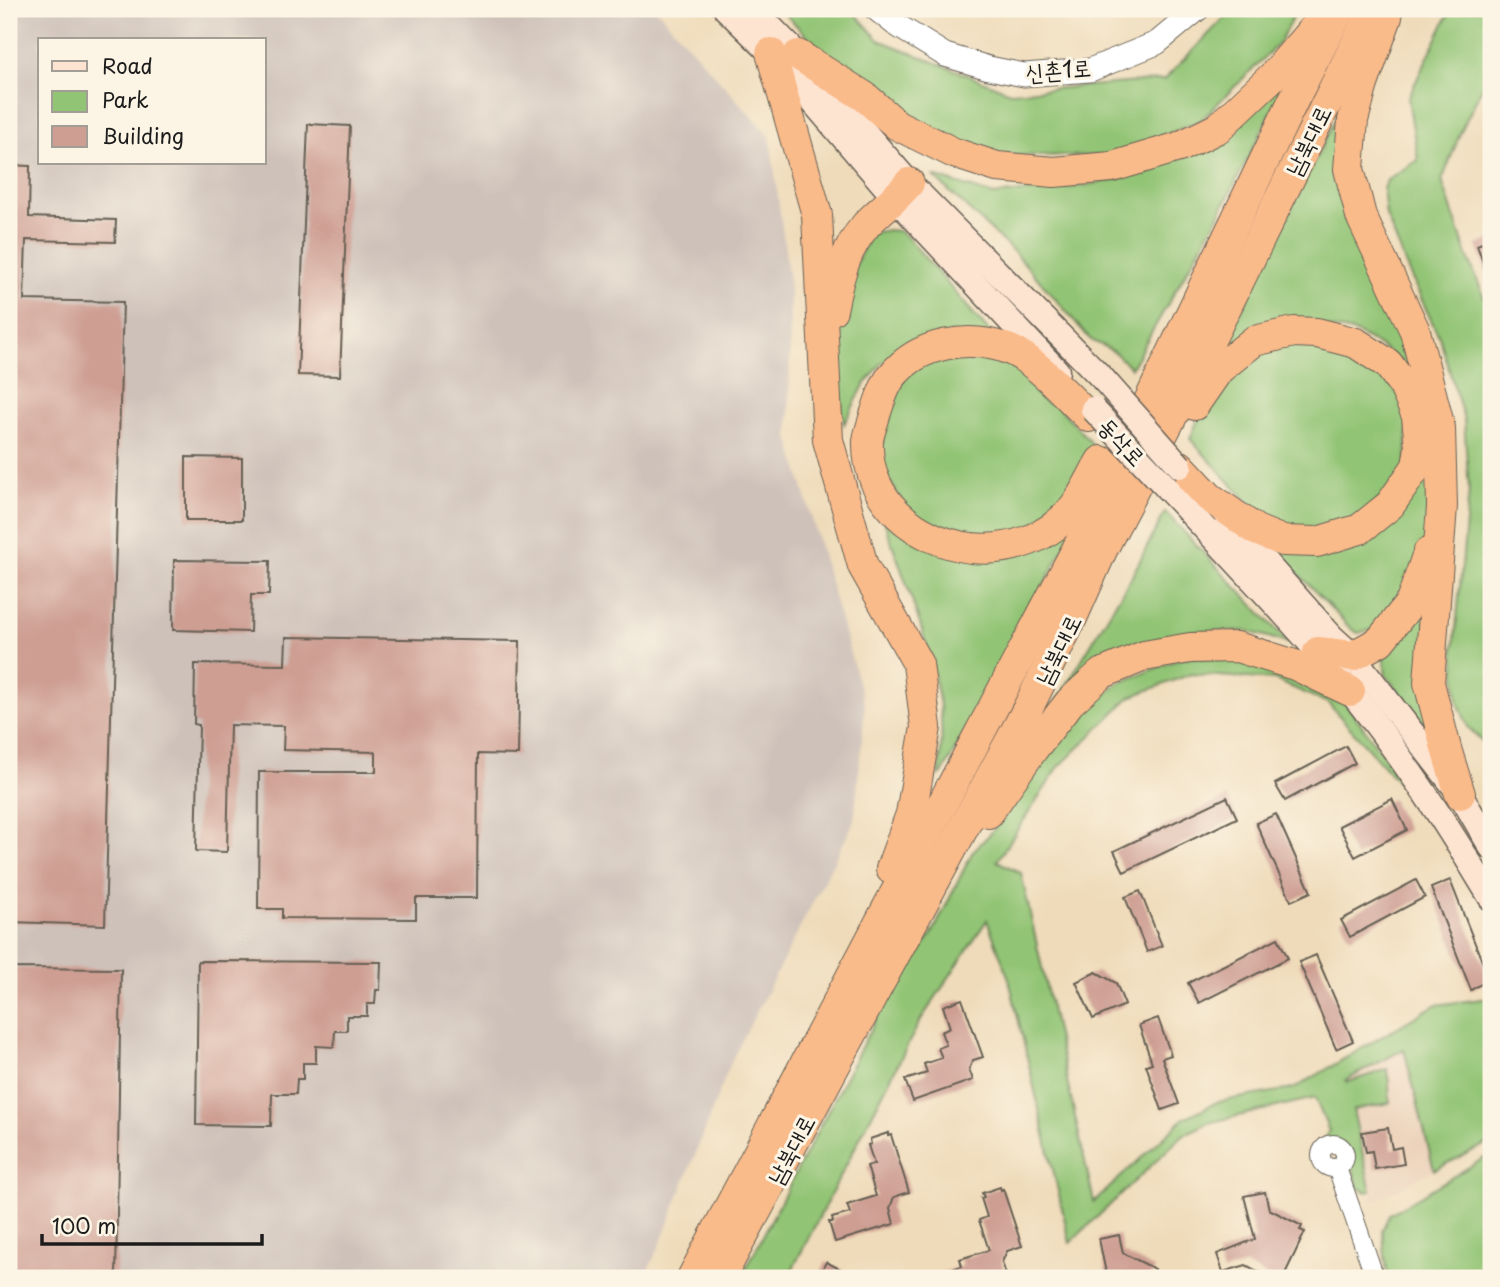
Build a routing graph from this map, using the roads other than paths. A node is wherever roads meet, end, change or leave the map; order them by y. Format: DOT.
graph roads {
  1 [pos="726,9"];
  2 [pos="753,9"];
  3 [pos="876,9"];
  4 [pos="1198,9"];
  5 [pos="1328,9"];
  6 [pos="1340,9"];
  7 [pos="1373,9"];
  8 [pos="1390,9"];
  9 [pos="785,54"];
  10 [pos="903,191"];
  11 [pos="1192,311"];
  12 [pos="824,352"];
  13 [pos="1091,413"];
  14 [pos="1174,477"];
  15 [pos="1442,506"];
  16 [pos="1072,618"];
  17 [pos="1318,653"];
  18 [pos="1353,656"];
  19 [pos="1350,691"];
  20 [pos="1460,794"];
  21 [pos="1491,847"];
  22 [pos="1491,898"];
  23 [pos="923,900"];
  24 [pos="861,956"];
  25 [pos="1337,1168"];
  26 [pos="692,1278"];
  27 [pos="720,1278"];
  28 [pos="1375,1278"];
  1 -- 9 [label="main road, 동삭로"];
  2 -- 9 [label="main road, 동삭로"];
  3 -- 4 [label="street, 신촌1로"];
  5 -- 9 [label="highway"];
  6 -- 11 [label="highway, 남북대로"];
  7 -- 16 [label="highway, 남북대로"];
  8 -- 15 [label="highway"];
  9 -- 10 [label="main road, 동삭로"];
  9 -- 12 [label="highway"];
  10 -- 12 [label="highway"];
  10 -- 13 [label="main road, 동삭로"];
  10 -- 14 [label="main road, 동삭로, bridge"];
  11 -- 13 [label="highway"];
  11 -- 24 [label="highway, 남북대로"];
  12 -- 24 [label="highway"];
  13 -- 14 [label="main road, 동삭로, bridge"];
  14 -- 16 [label="highway"];
  14 -- 17 [label="main road, 동삭로"];
  14 -- 18 [label="main road, 동삭로"];
  15 -- 18 [label="highway"];
  15 -- 20 [label="highway"];
  16 -- 23 [label="highway, 남북대로"];
  17 -- 18 [label="highway"];
  17 -- 19 [label="main road, 동삭로"];
  18 -- 20 [label="main road, 동삭로"];
  19 -- 22 [label="main road, 동삭로"];
  19 -- 23 [label="highway"];
  20 -- 21 [label="main road, 동삭로"];
  23 -- 27 [label="highway, 남북대로"];
  24 -- 26 [label="highway, 남북대로"];
  25 -- 28 [label="street"];
}
